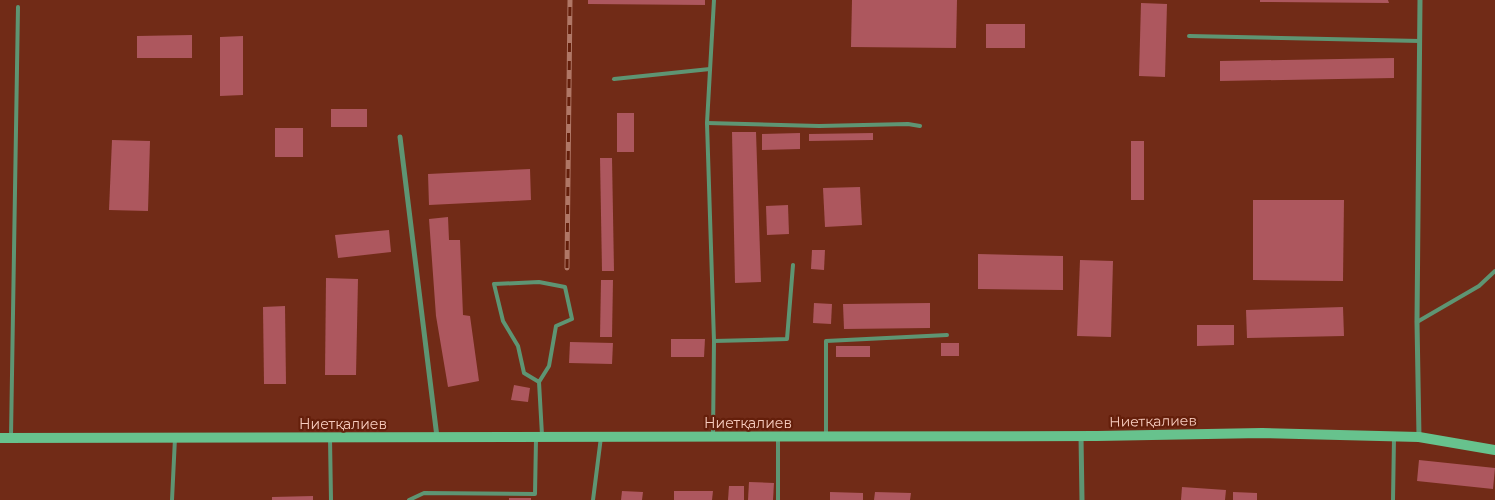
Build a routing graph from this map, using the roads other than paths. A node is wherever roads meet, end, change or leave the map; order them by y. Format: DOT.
graph roads {
  1 [pos="714,0"];
  2 [pos="1420,0"];
  3 [pos="18,7"];
  4 [pos="1190,36"];
  5 [pos="1420,41"];
  6 [pos="710,69"];
  7 [pos="614,78"];
  8 [pos="708,122"];
  9 [pos="920,126"];
  10 [pos="400,137"];
  11 [pos="793,266"];
  12 [pos="1495,271"];
  13 [pos="1417,322"];
  14 [pos="947,335"];
  15 [pos="714,341"];
  16 [pos="539,382"];
  17 [pos="1080,436"];
  18 [pos="1394,436"];
  19 [pos="539,437"];
  20 [pos="601,437"];
  21 [pos="713,437"];
  22 [pos="778,437"];
  23 [pos="826,437"];
  24 [pos="1419,437"];
  25 [pos="0,438"];
  26 [pos="11,438"];
  27 [pos="175,438"];
  28 [pos="330,438"];
  29 [pos="437,438"];
  30 [pos="1495,450"];
  31 [pos="172,500"];
  32 [pos="331,500"];
  33 [pos="409,500"];
  34 [pos="593,500"];
  35 [pos="778,500"];
  36 [pos="1082,500"];
  37 [pos="1393,500"];
  1 -- 6 [label="lane"];
  2 -- 5 [label="street"];
  3 -- 26 [label="lane"];
  4 -- 5 [label="lane"];
  5 -- 13 [label="street"];
  6 -- 7 [label="lane"];
  6 -- 8 [label="lane"];
  8 -- 9 [label="lane"];
  8 -- 15 [label="lane"];
  10 -- 29 [label="street"];
  11 -- 15 [label="lane"];
  12 -- 13 [label="lane"];
  13 -- 24 [label="street"];
  14 -- 23 [label="lane"];
  15 -- 21 [label="lane"];
  16 -- 16 [label="lane"];
  16 -- 19 [label="lane"];
  17 -- 18 [label="street, Ниетқалиев"];
  17 -- 23 [label="street, Ниетқалиев"];
  17 -- 36 [label="street"];
  18 -- 24 [label="street, Ниетқалиев"];
  18 -- 37 [label="lane"];
  19 -- 20 [label="street, Ниетқалиев"];
  19 -- 29 [label="street, Ниетқалиев"];
  19 -- 33 [label="lane"];
  20 -- 21 [label="street, Ниетқалиев"];
  20 -- 34 [label="lane"];
  21 -- 22 [label="street, Ниетқалиев"];
  22 -- 23 [label="street, Ниетқалиев"];
  22 -- 35 [label="lane"];
  24 -- 30 [label="street, Ниетқалиев"];
  25 -- 26 [label="street, Ниетқалиев"];
  26 -- 27 [label="street, Ниетқалиев"];
  27 -- 28 [label="street, Ниетқалиев"];
  27 -- 31 [label="lane"];
  28 -- 29 [label="street, Ниетқалиев"];
  28 -- 32 [label="lane"];
}
